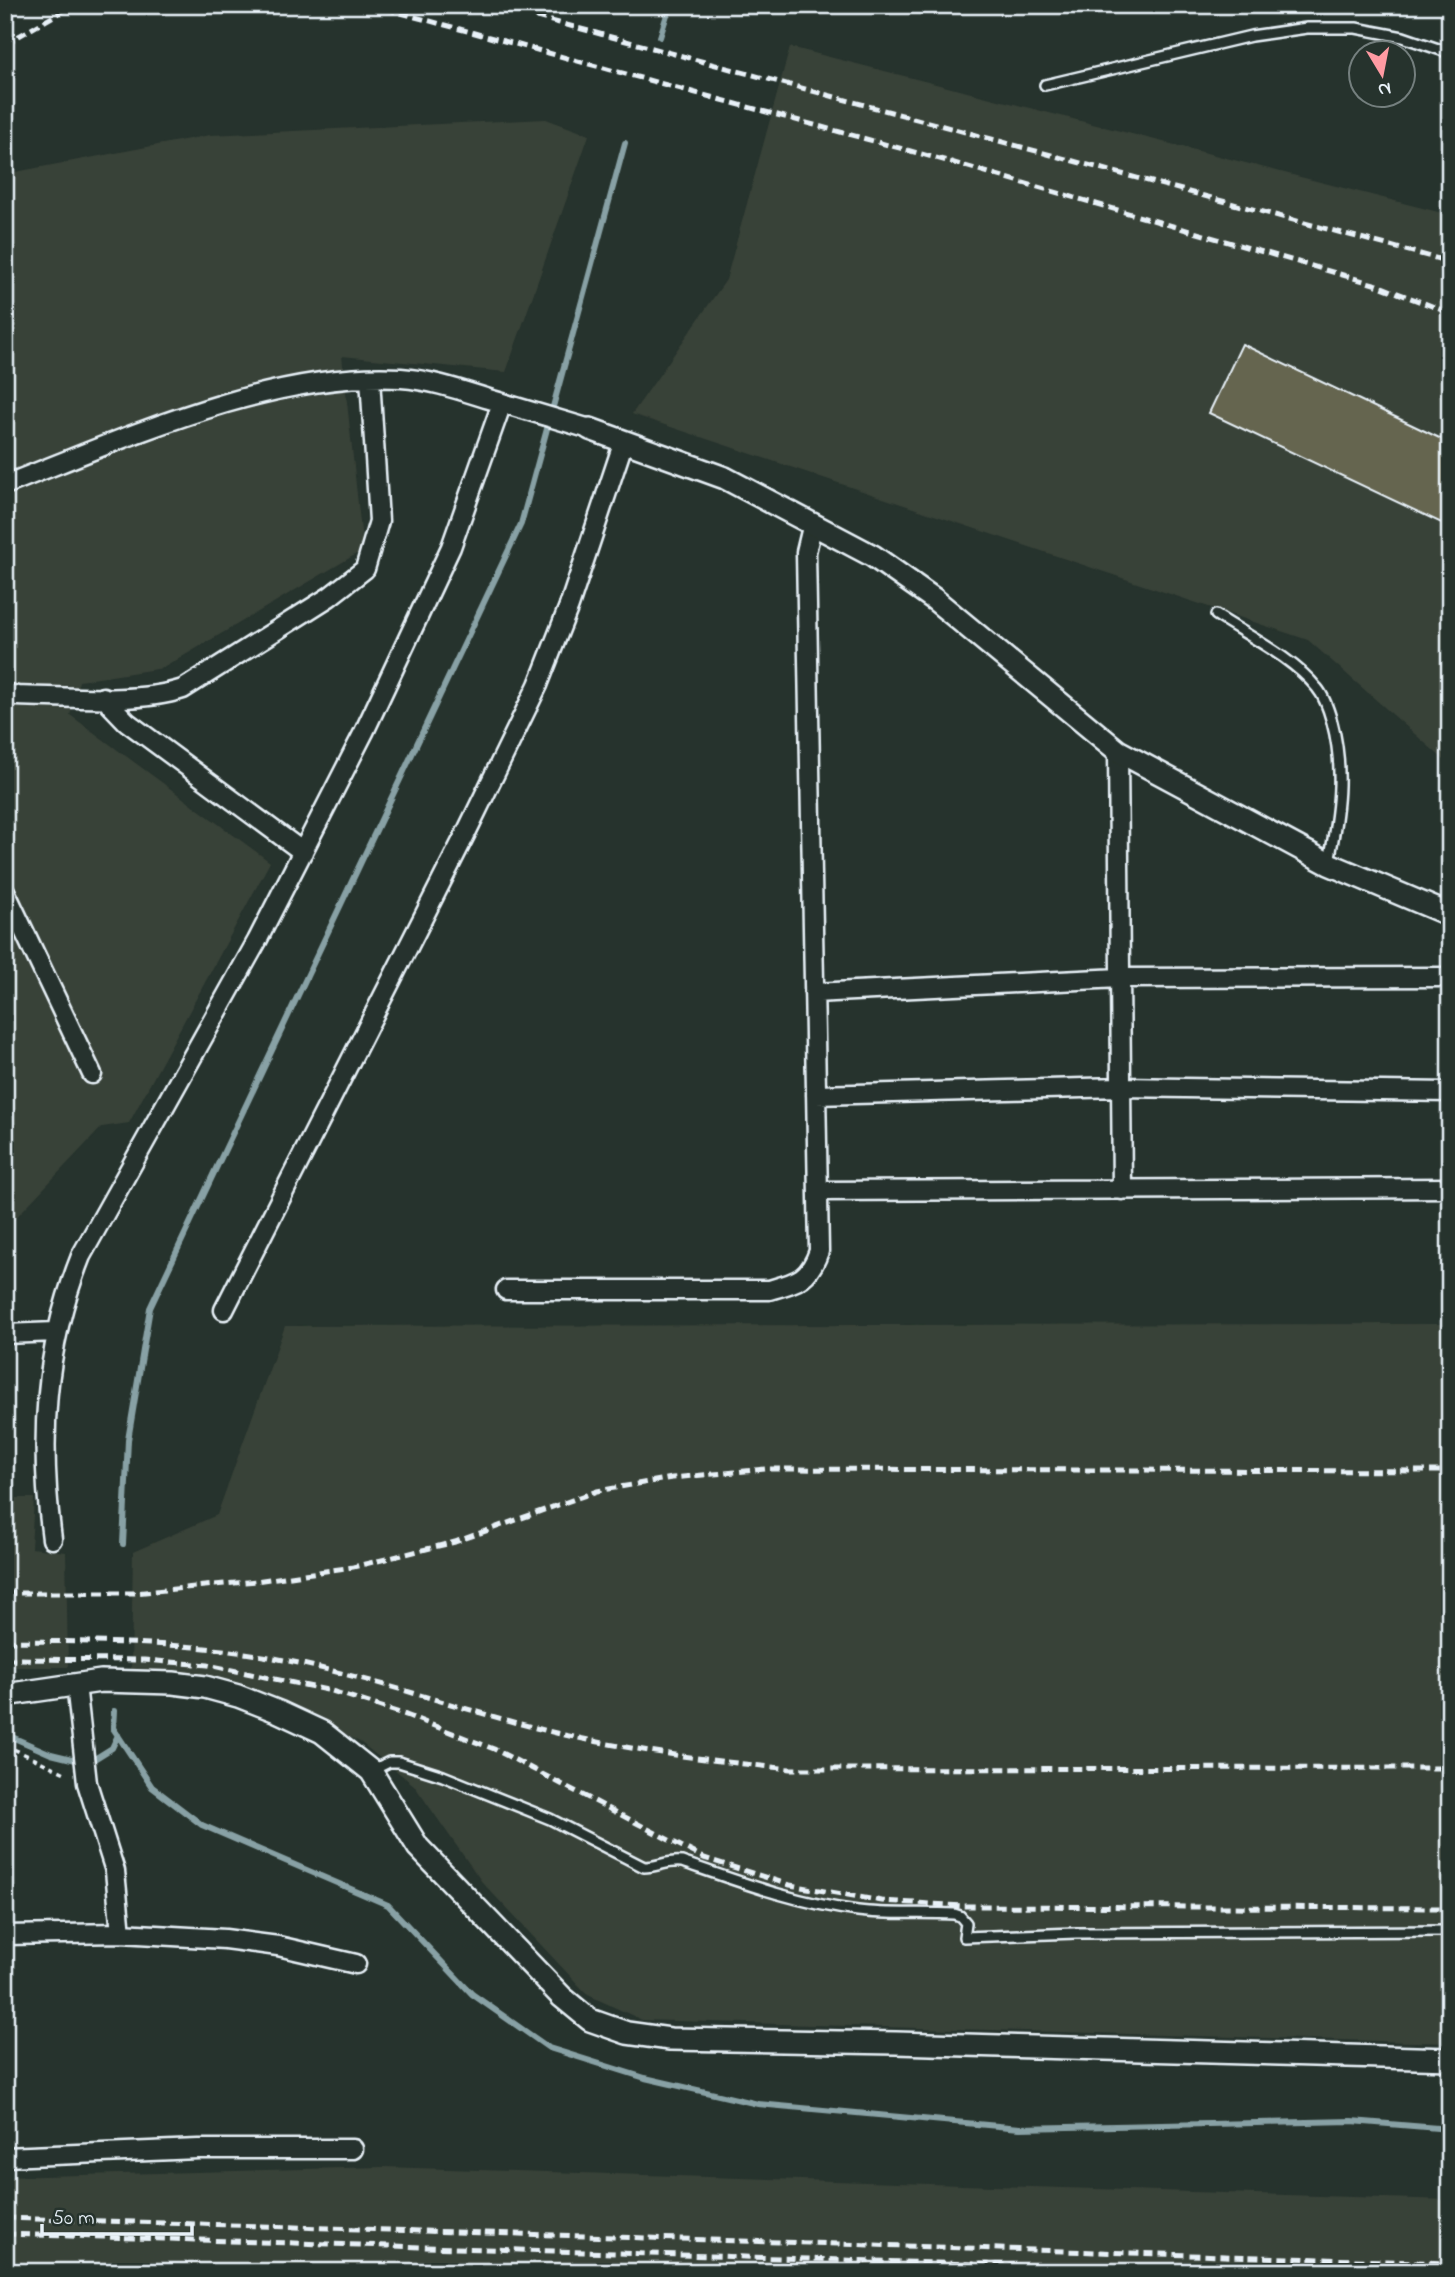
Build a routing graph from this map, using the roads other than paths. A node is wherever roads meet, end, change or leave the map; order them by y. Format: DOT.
graph roads {
  1 [pos="1450,53"];
  2 [pos="1045,85"];
  3 [pos="370,378"];
  4 [pos="502,403"];
  5 [pos="590,429"];
  6 [pos="624,441"];
  7 [pos="5,485"];
  8 [pos="813,523"];
  9 [pos="1216,615"];
  10 [pos="5,693"];
  11 [pos="103,697"];
  12 [pos="1118,751"];
  13 [pos="303,852"];
  14 [pos="1329,863"];
  15 [pos="5,891"];
  16 [pos="1450,915"];
  17 [pos="1450,977"];
  18 [pos="1120,978"];
  19 [pos="814,993"];
  20 [pos="92,1074"];
  21 [pos="1121,1087"];
  22 [pos="1450,1092"];
  23 [pos="816,1095"];
  24 [pos="1450,1188"];
  25 [pos="1122,1190"];
  26 [pos="818,1191"];
  27 [pos="506,1290"];
  28 [pos="224,1310"];
  29 [pos="56,1332"];
  30 [pos="5,1334"];
  31 [pos="52,1539"];
  32 [pos="76,1684"];
  33 [pos="5,1695"];
  34 [pos="371,1771"];
  35 [pos="1450,1931"];
  36 [pos="121,1933"];
  37 [pos="5,1935"];
  38 [pos="356,1964"];
  39 [pos="1450,2059"];
  40 [pos="353,2149"];
  41 [pos="5,2157"];
  1 -- 2 [label="lane"];
  3 -- 4 [label="street"];
  3 -- 7 [label="street"];
  3 -- 11 [label="street"];
  4 -- 5 [label="street"];
  4 -- 13 [label="street"];
  5 -- 6 [label="street"];
  6 -- 8 [label="street"];
  6 -- 28 [label="street"];
  8 -- 12 [label="street"];
  8 -- 19 [label="street"];
  9 -- 14 [label="lane"];
  10 -- 11 [label="street"];
  11 -- 13 [label="street"];
  12 -- 14 [label="street"];
  12 -- 18 [label="street"];
  13 -- 29 [label="street"];
  14 -- 16 [label="street"];
  15 -- 20 [label="street"];
  17 -- 18 [label="street"];
  18 -- 19 [label="street"];
  18 -- 21 [label="street"];
  19 -- 23 [label="street"];
  21 -- 22 [label="street"];
  21 -- 23 [label="street"];
  21 -- 25 [label="street"];
  23 -- 26 [label="street"];
  24 -- 25 [label="street"];
  25 -- 26 [label="street"];
  26 -- 27 [label="street"];
  29 -- 30 [label="street"];
  29 -- 31 [label="street"];
  32 -- 33 [label="street"];
  32 -- 34 [label="street"];
  32 -- 36 [label="street"];
  34 -- 35 [label="lane"];
  34 -- 39 [label="street"];
  36 -- 37 [label="street"];
  36 -- 38 [label="street"];
  40 -- 41 [label="street"];
}
